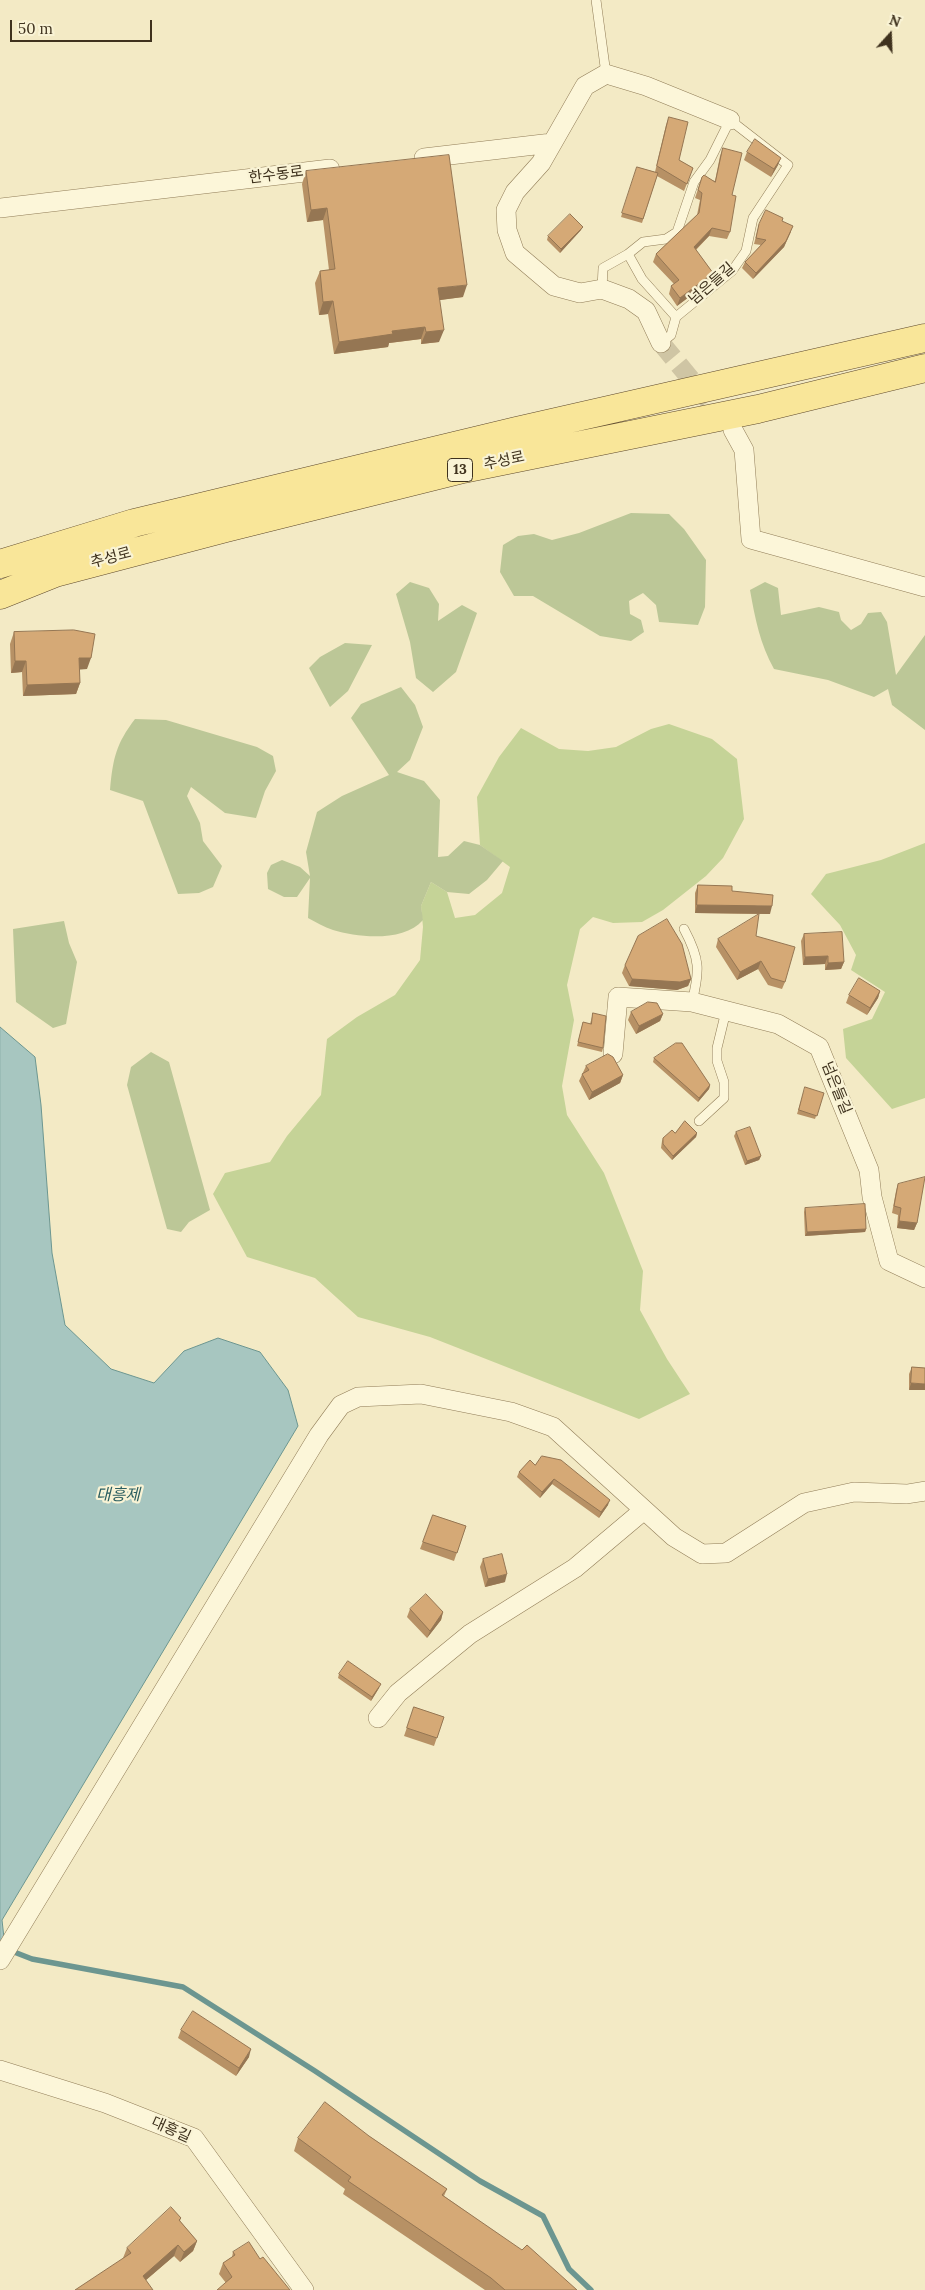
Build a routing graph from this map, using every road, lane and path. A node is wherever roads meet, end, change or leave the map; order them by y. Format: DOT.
graph roads {
  1 [pos="596,0"];
  2 [pos="606,74"];
  3 [pos="730,120"];
  4 [pos="552,143"];
  5 [pos="404,160"];
  6 [pos="345,167"];
  7 [pos="0,208"];
  8 [pos="628,254"];
  9 [pos="602,289"];
  10 [pos="676,317"];
  11 [pos="925,338"];
  12 [pos="661,343"];
  13 [pos="925,368"];
  14 [pos="733,430"];
  15 [pos="0,564"];
  16 [pos="925,588"];
  17 [pos="0,594"];
  18 [pos="684,929"];
  19 [pos="692,1002"];
  20 [pos="726,1011"];
  21 [pos="613,1054"];
  22 [pos="699,1121"];
  23 [pos="925,1278"];
  24 [pos="925,1492"];
  25 [pos="644,1510"];
  26 [pos="378,1718"];
  27 [pos="0,1960"];
  28 [pos="0,2070"];
  29 [pos="304,2290"];
  1 -- 2 [label="lane"];
  2 -- 3 [label="street, 넘은들길"];
  2 -- 4 [label="street"];
  3 -- 8 [label="lane"];
  3 -- 10 [label="lane, 넘은들길"];
  4 -- 5 [label="street"];
  4 -- 9 [label="street"];
  6 -- 7 [label="street, 한수동로"];
  8 -- 9 [label="lane"];
  8 -- 10 [label="lane, 넘은들길"];
  9 -- 12 [label="street"];
  10 -- 12 [label="lane"];
  11 -- 15 [label="main road, 추성로 / 13"];
  13 -- 17 [label="main road, 추성로 / 13"];
  14 -- 16 [label="street"];
  18 -- 19 [label="lane"];
  19 -- 20 [label="street, 넘은들길"];
  19 -- 21 [label="street, 넘은들길"];
  20 -- 22 [label="lane"];
  20 -- 23 [label="street, 넘은들길"];
  24 -- 25 [label="street"];
  25 -- 26 [label="street"];
  25 -- 27 [label="street"];
  28 -- 29 [label="street, 대흥길"];
}
